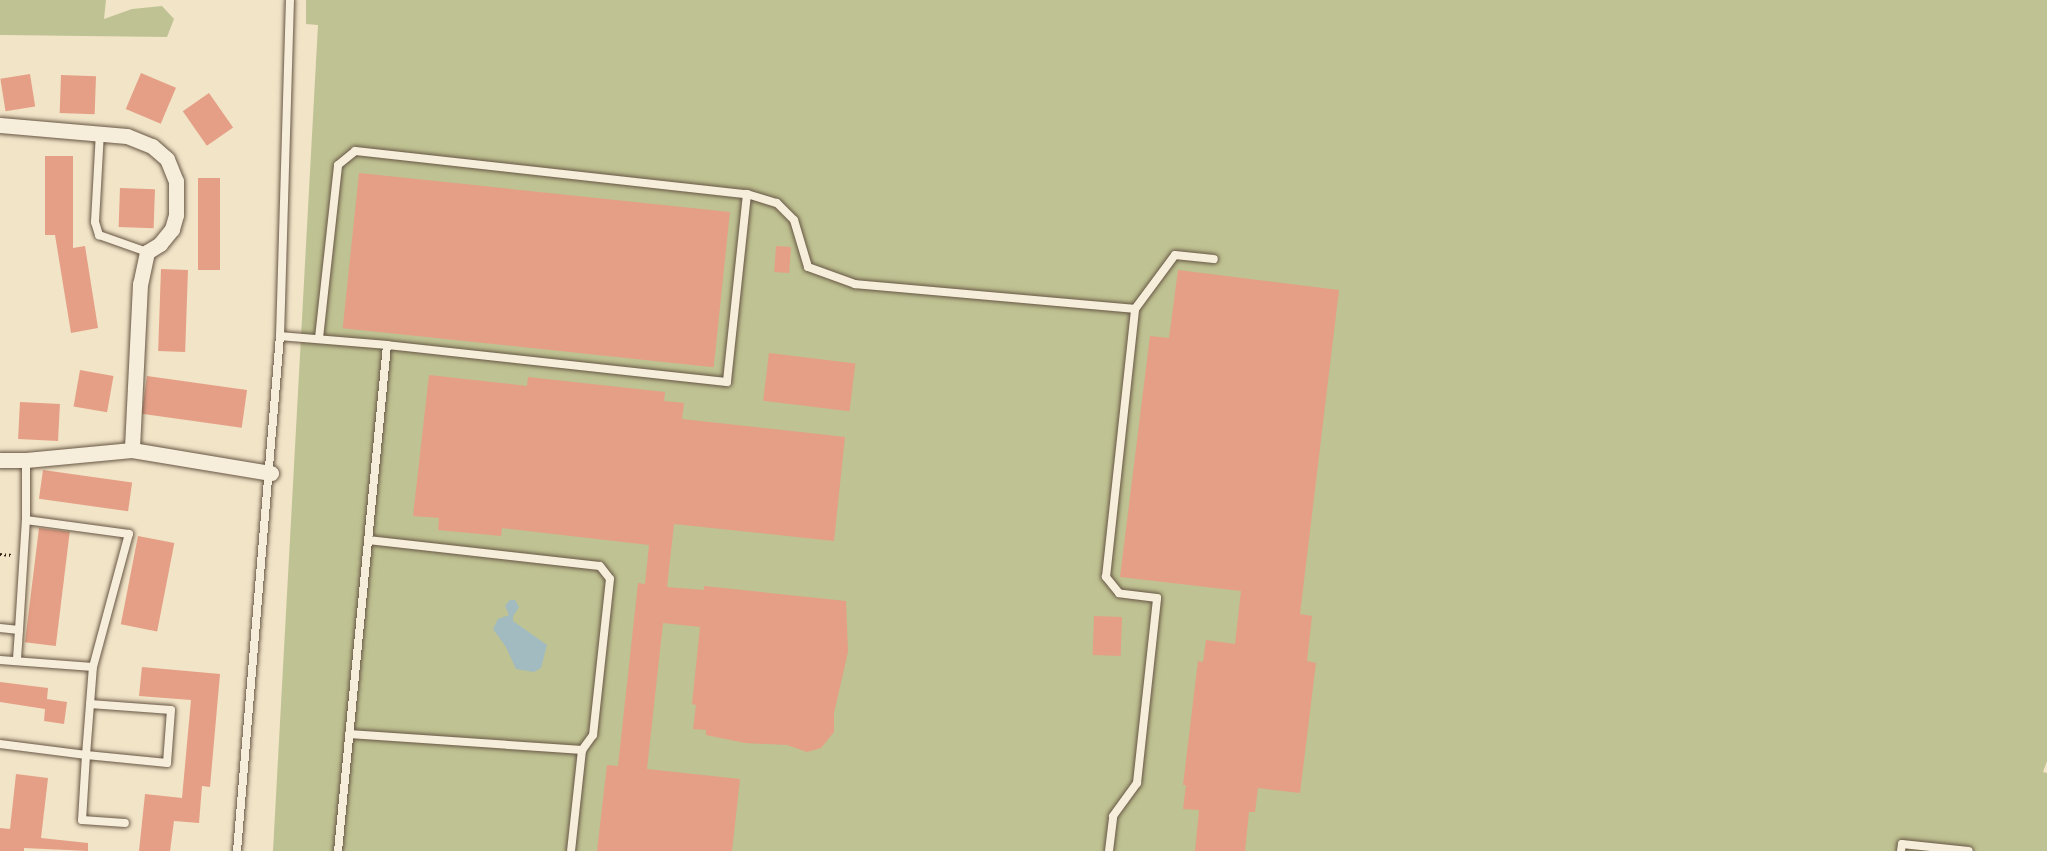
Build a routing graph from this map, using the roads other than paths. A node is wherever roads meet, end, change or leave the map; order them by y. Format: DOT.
graph roads {
  1 [pos="290,0"];
  2 [pos="0,125"];
  3 [pos="100,132"];
  4 [pos="747,194"];
  5 [pos="147,252"];
  6 [pos="1214,259"];
  7 [pos="1135,309"];
  8 [pos="280,336"];
  9 [pos="319,338"];
  10 [pos="387,345"];
  11 [pos="132,450"];
  12 [pos="0,460"];
  13 [pos="26,460"];
  14 [pos="271,473"];
  15 [pos="26,520"];
  16 [pos="368,540"];
  17 [pos="0,628"];
  18 [pos="19,630"];
  19 [pos="0,660"];
  20 [pos="17,661"];
  21 [pos="93,668"];
  22 [pos="90,704"];
  23 [pos="349,734"];
  24 [pos="0,744"];
  25 [pos="582,750"];
  26 [pos="86,755"];
  27 [pos="125,824"];
  28 [pos="237,851"];
  29 [pos="338,851"];
  30 [pos="571,851"];
  31 [pos="1109,851"];
  32 [pos="1901,851"];
  33 [pos="1969,851"];
  1 -- 8 [label="lane"];
  2 -- 3 [label="street"];
  3 -- 5 [label="lane"];
  3 -- 5 [label="street"];
  4 -- 7 [label="lane"];
  4 -- 9 [label="lane"];
  4 -- 10 [label="lane"];
  5 -- 11 [label="street"];
  6 -- 7 [label="lane"];
  7 -- 31 [label="lane"];
  8 -- 9 [label="lane"];
  8 -- 14 [label="lane"];
  9 -- 10 [label="lane"];
  10 -- 16 [label="lane"];
  11 -- 13 [label="street"];
  11 -- 14 [label="street"];
  12 -- 13 [label="street"];
  13 -- 15 [label="lane"];
  14 -- 28 [label="lane"];
  15 -- 18 [label="lane"];
  15 -- 21 [label="lane"];
  16 -- 23 [label="lane"];
  16 -- 25 [label="lane"];
  17 -- 18 [label="lane"];
  18 -- 20 [label="lane"];
  19 -- 20 [label="lane"];
  20 -- 21 [label="lane"];
  21 -- 22 [label="lane"];
  22 -- 26 [label="lane"];
  22 -- 26 [label="lane"];
  23 -- 25 [label="lane"];
  23 -- 29 [label="lane"];
  24 -- 26 [label="lane"];
  25 -- 30 [label="lane"];
  26 -- 27 [label="lane"];
  32 -- 33 [label="lane"];
}
